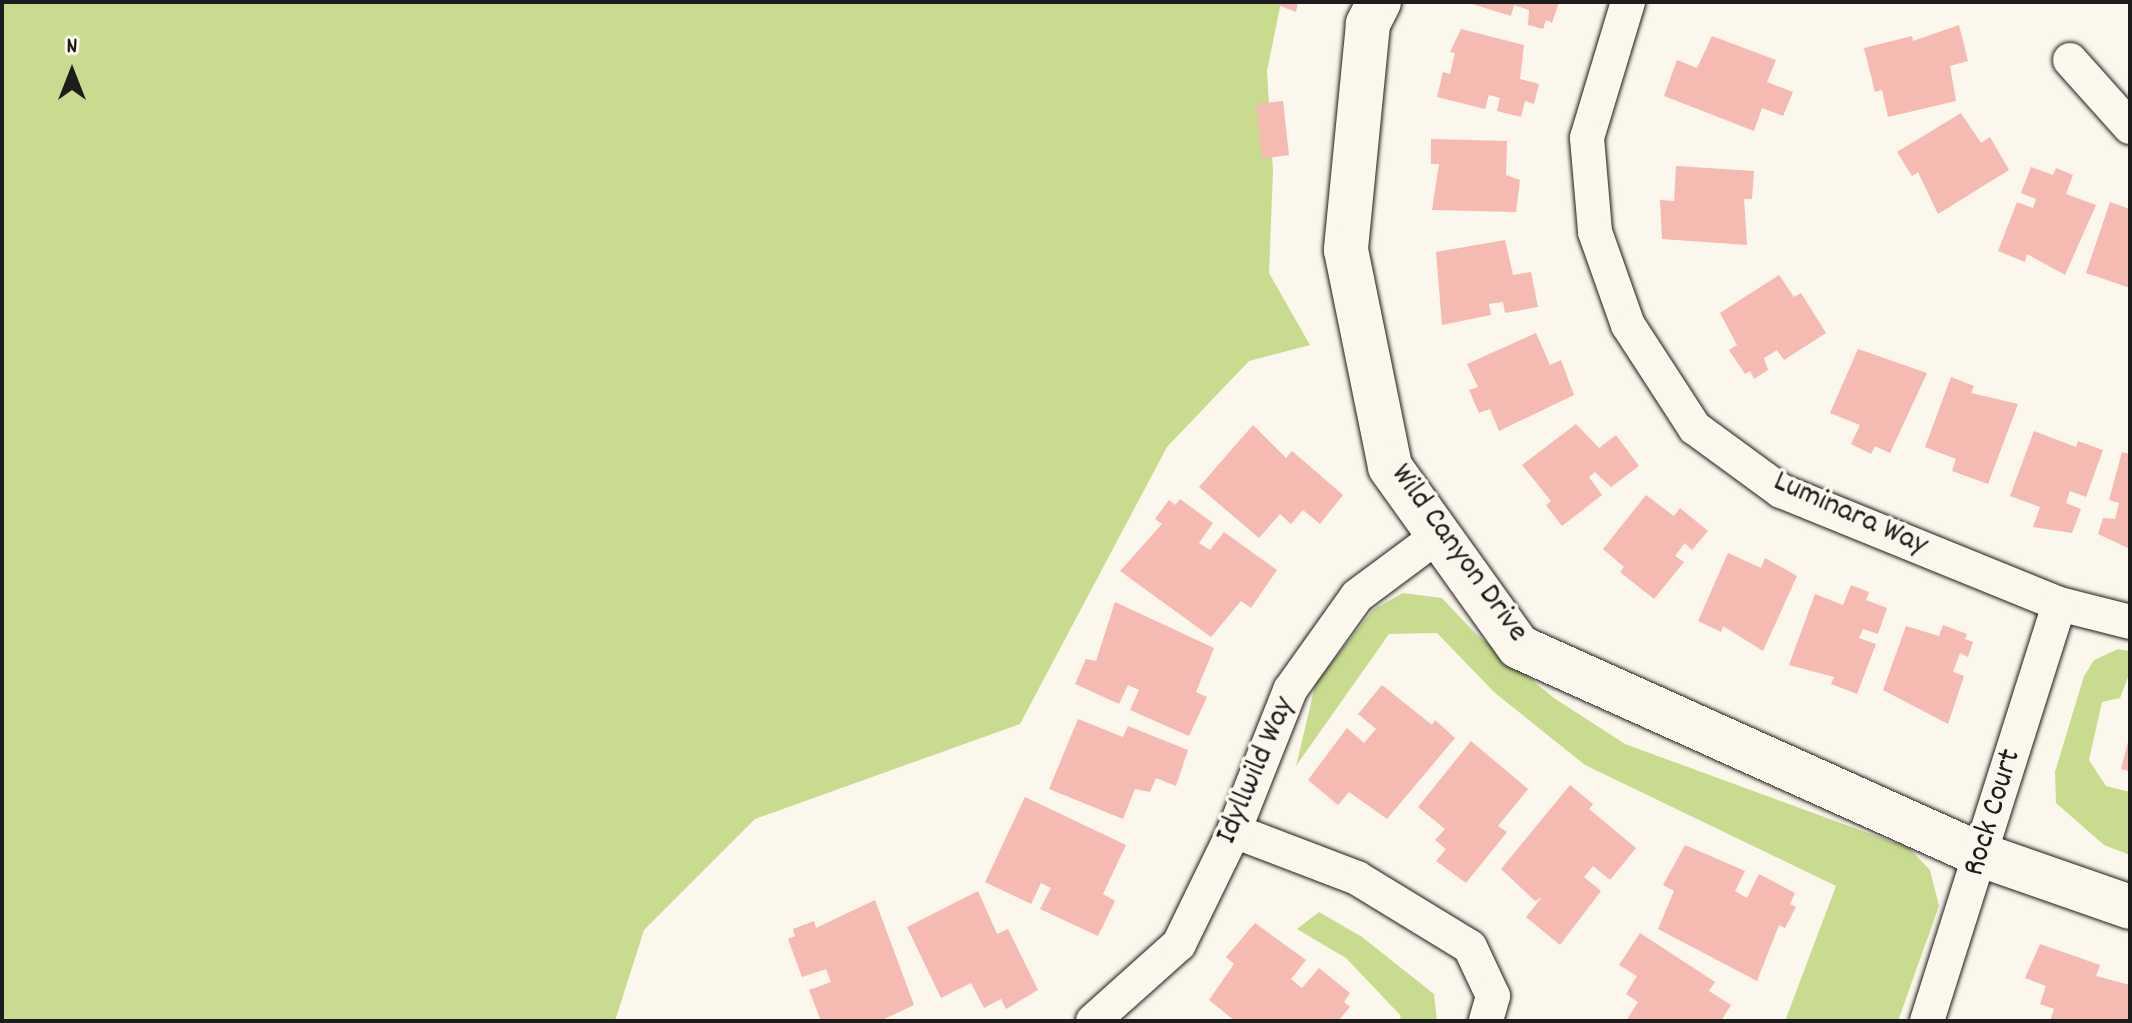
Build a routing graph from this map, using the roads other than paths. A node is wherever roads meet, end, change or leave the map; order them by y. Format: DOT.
graph roads {
  1 [pos="1379,2"];
  2 [pos="1628,2"];
  3 [pos="2070,60"];
  4 [pos="2130,127"];
  5 [pos="1439,535"];
  6 [pos="2059,604"];
  7 [pos="2130,622"];
  8 [pos="1234,831"];
  9 [pos="1981,855"];
  10 [pos="2130,907"];
  11 [pos="1093,1021"];
  12 [pos="1486,1021"];
  13 [pos="1927,1021"];
  1 -- 5 [label="street, Wild Canyon Drive"];
  2 -- 6 [label="street, Luminara Way"];
  3 -- 4 [label="street"];
  5 -- 8 [label="street, Idyllwild Way"];
  5 -- 9 [label="street, Wild Canyon Drive"];
  6 -- 7 [label="street, Luminara Way"];
  6 -- 9 [label="street, Rock Court"];
  8 -- 11 [label="street, Idyllwild Way"];
  8 -- 12 [label="street"];
  9 -- 10 [label="street, Wild Canyon Drive"];
  9 -- 13 [label="street, Rock Court"];
}
